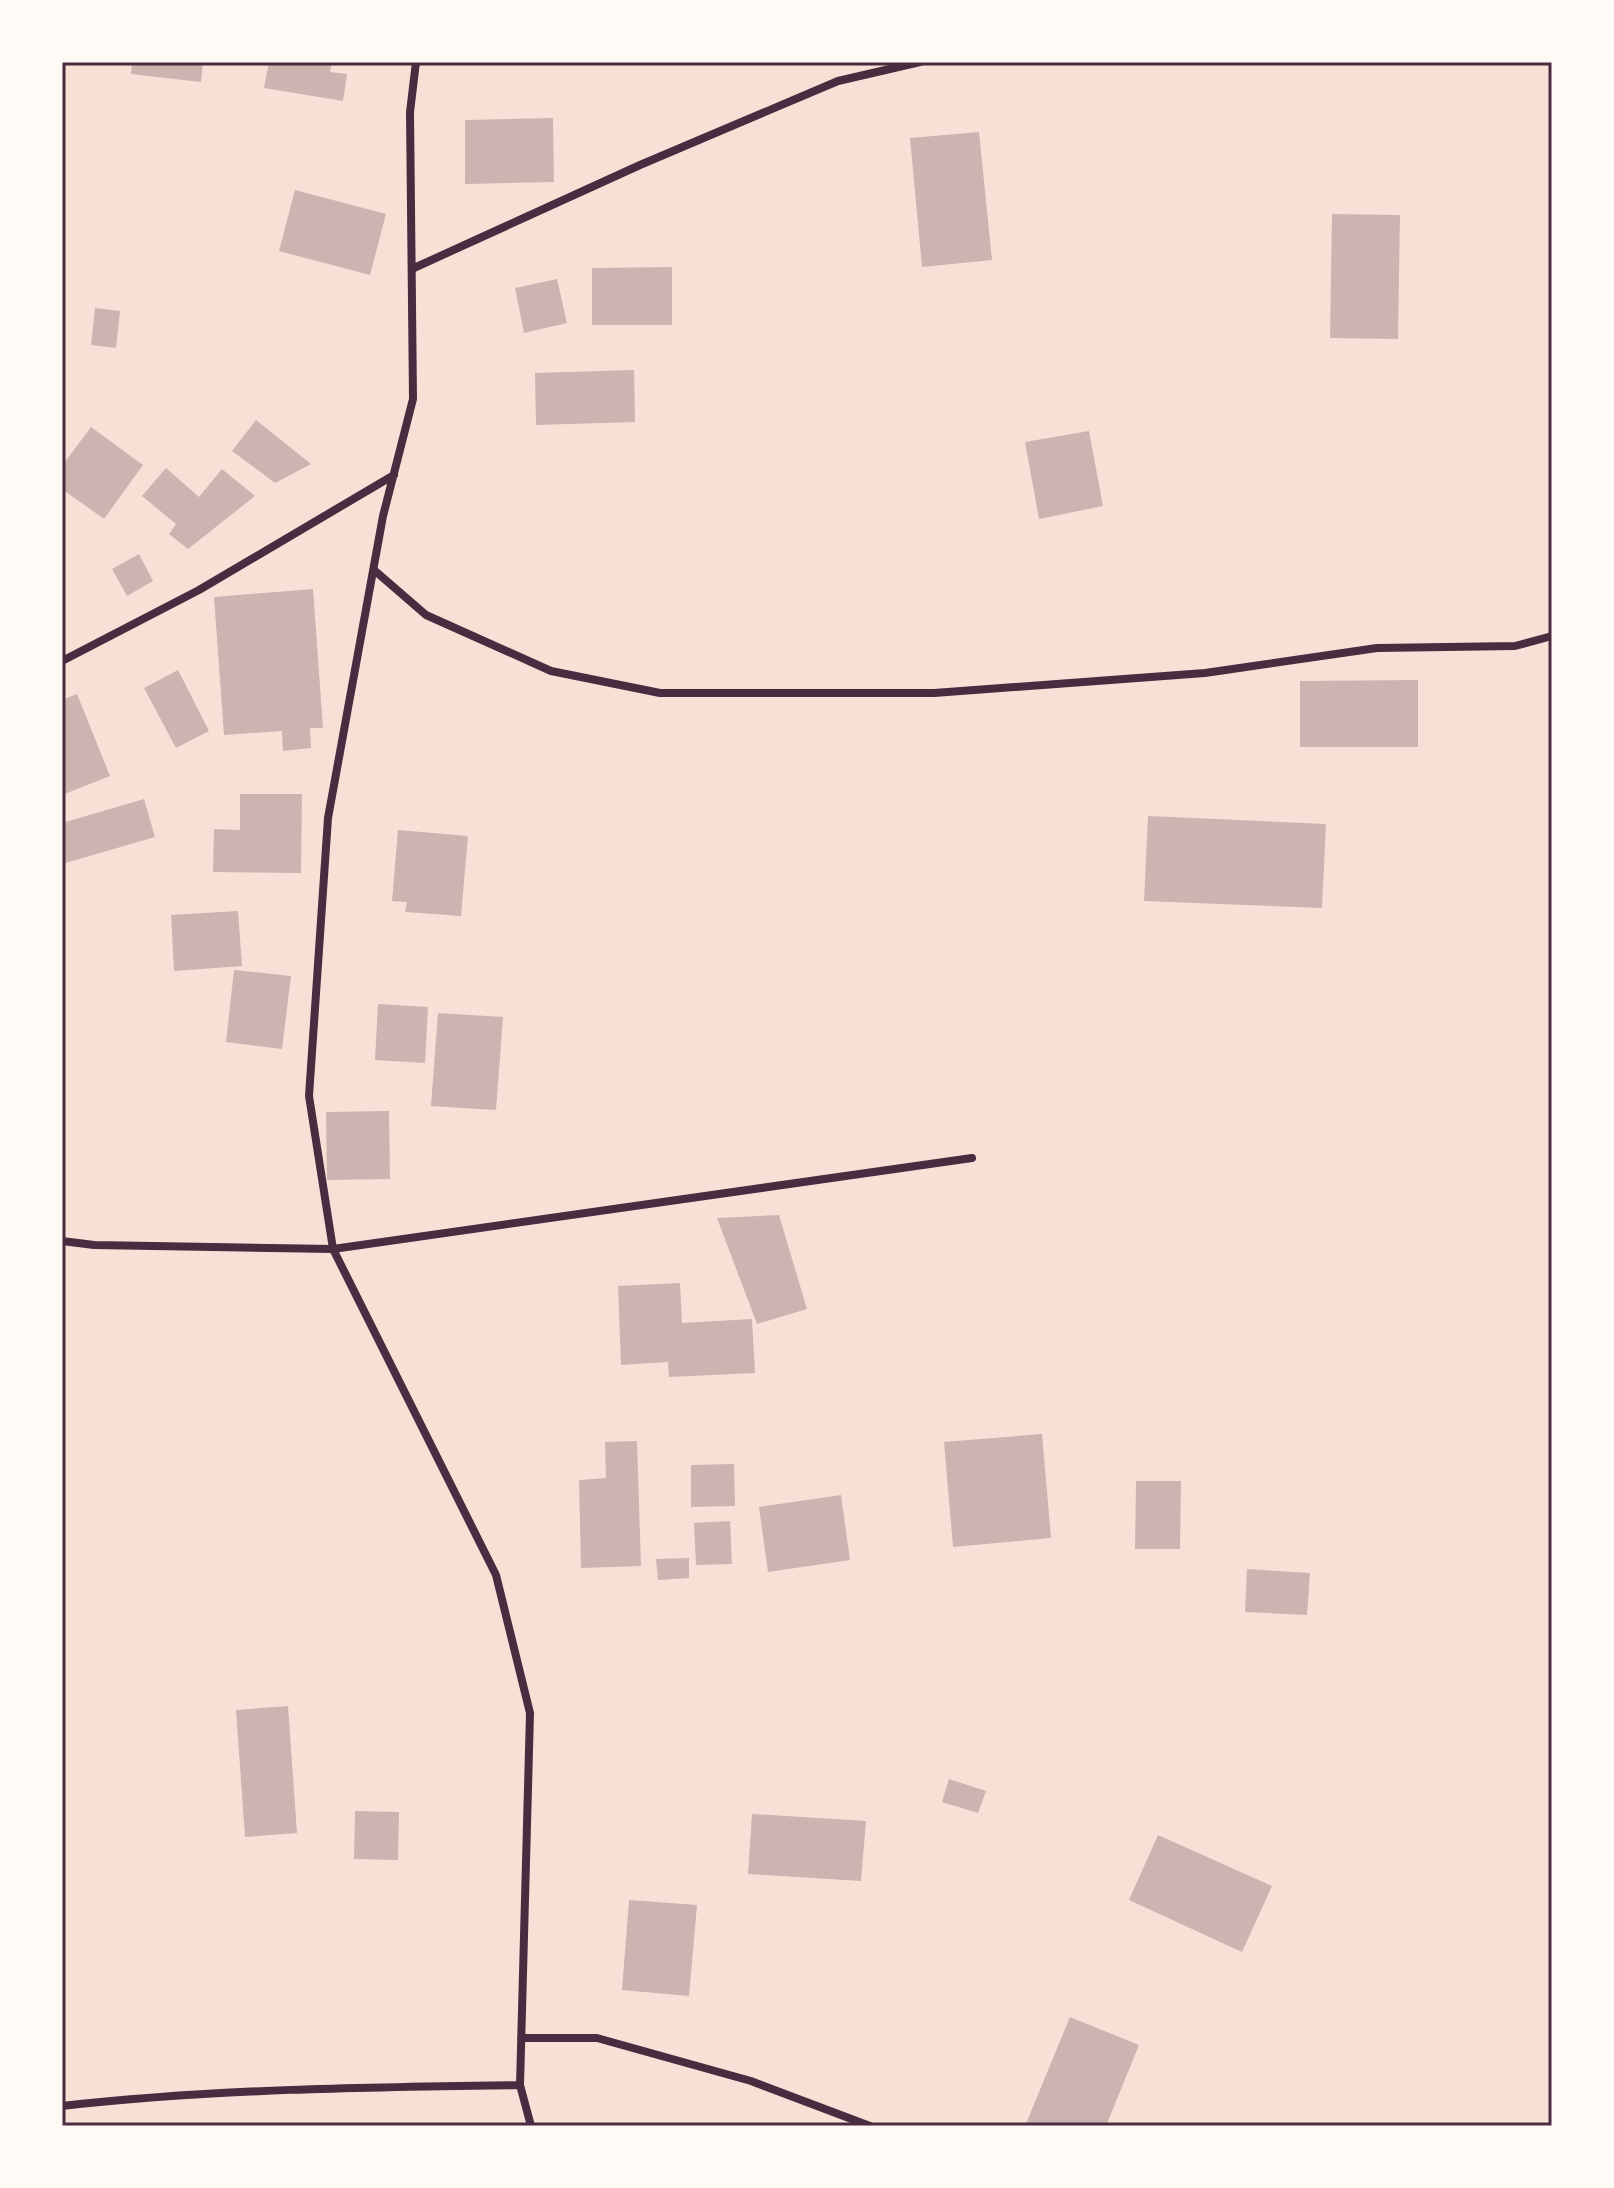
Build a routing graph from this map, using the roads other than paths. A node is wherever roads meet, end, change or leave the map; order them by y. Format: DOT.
graph roads {
  1 [pos="416,62"];
  2 [pos="920,62"];
  3 [pos="414,268"];
  4 [pos="394,475"];
  5 [pos="374,570"];
  6 [pos="1552,636"];
  7 [pos="62,661"];
  8 [pos="972,1158"];
  9 [pos="62,1241"];
  10 [pos="333,1249"];
  11 [pos="521,2038"];
  12 [pos="520,2085"];
  13 [pos="62,2106"];
  14 [pos="531,2126"];
  15 [pos="870,2126"];
  1 -- 3 [label="street"];
  2 -- 3 [label="street"];
  3 -- 4 [label="street"];
  4 -- 5 [label="street"];
  4 -- 7 [label="street"];
  5 -- 6 [label="street"];
  5 -- 10 [label="street"];
  8 -- 10 [label="street"];
  9 -- 10 [label="street"];
  10 -- 11 [label="street"];
  11 -- 12 [label="street"];
  11 -- 15 [label="street"];
  12 -- 13 [label="street"];
  12 -- 14 [label="street"];
}
